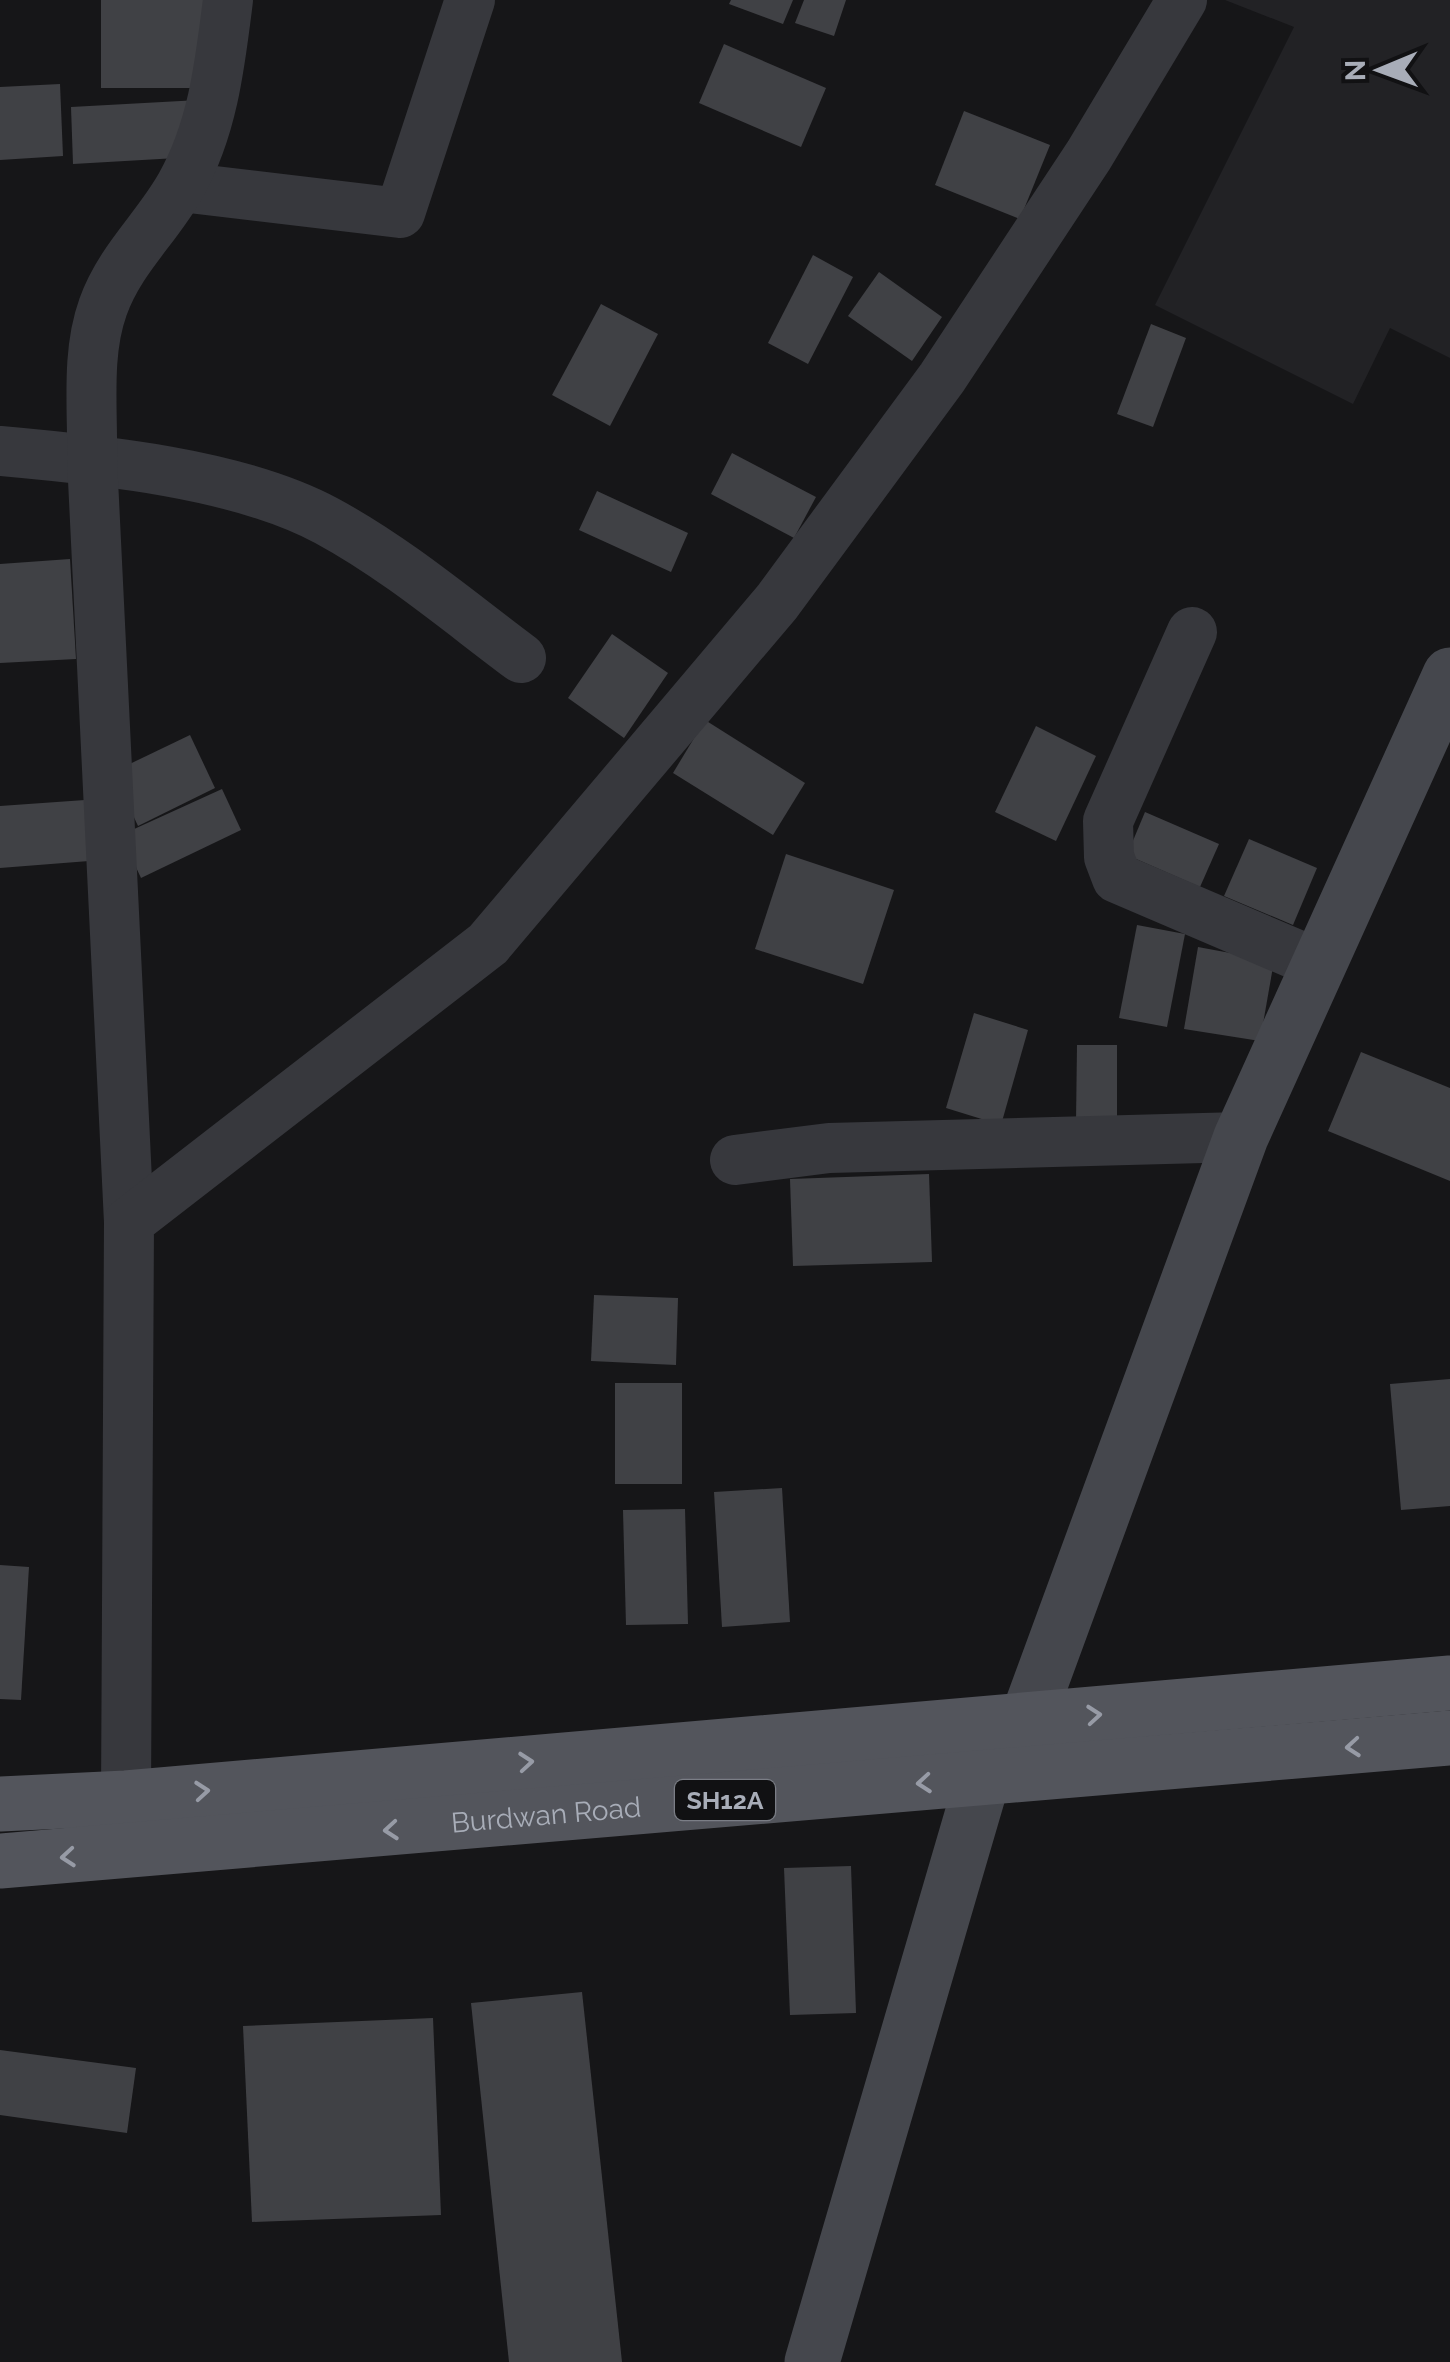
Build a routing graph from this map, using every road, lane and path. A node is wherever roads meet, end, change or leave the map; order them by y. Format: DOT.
graph roads {
  1 [pos="228,0"];
  2 [pos="470,0"];
  3 [pos="1182,0"];
  4 [pos="181,186"];
  5 [pos="0,451"];
  6 [pos="92,459"];
  7 [pos="1192,632"];
  8 [pos="521,658"];
  9 [pos="1450,675"];
  10 [pos="1316,963"];
  11 [pos="1240,1137"];
  12 [pos="735,1160"];
  13 [pos="129,1222"];
  14 [pos="1450,1683"];
  15 [pos="1027,1720"];
  16 [pos="1450,1738"];
  17 [pos="677,1749"];
  18 [pos="983,1778"];
  19 [pos="126,1798"];
  20 [pos="0,1804"];
  21 [pos="684,1804"];
  22 [pos="0,1861"];
  23 [pos="812,2362"];
  1 -- 4 [label="street"];
  2 -- 4 [label="street"];
  3 -- 13 [label="street"];
  4 -- 6 [label="street"];
  5 -- 6 [label="street"];
  6 -- 8 [label="street"];
  6 -- 13 [label="street"];
  7 -- 10 [label="street"];
  9 -- 10 [label="street"];
  10 -- 11 [label="street"];
  11 -- 12 [label="street"];
  11 -- 15 [label="street"];
  13 -- 19 [label="street"];
  15 -- 14 [label="main road, Burdwan Road / SH12A, one-way"];
  15 -- 17 [label="main road, Burdwan Road / SH12A"];
  16 -- 18 [label="main road, Burdwan Road / SH12A, one-way"];
  19 -- 17 [label="main road, Burdwan Road / SH12A, one-way"];
  17 -- 21 [label="main road"];
  18 -- 21 [label="main road, Burdwan Road / SH12A, one-way"];
  18 -- 23 [label="street"];
  19 -- 20 [label="main road, Burdwan Road / SH12A"];
  21 -- 22 [label="main road, Burdwan Road / SH12A, one-way"];
}
